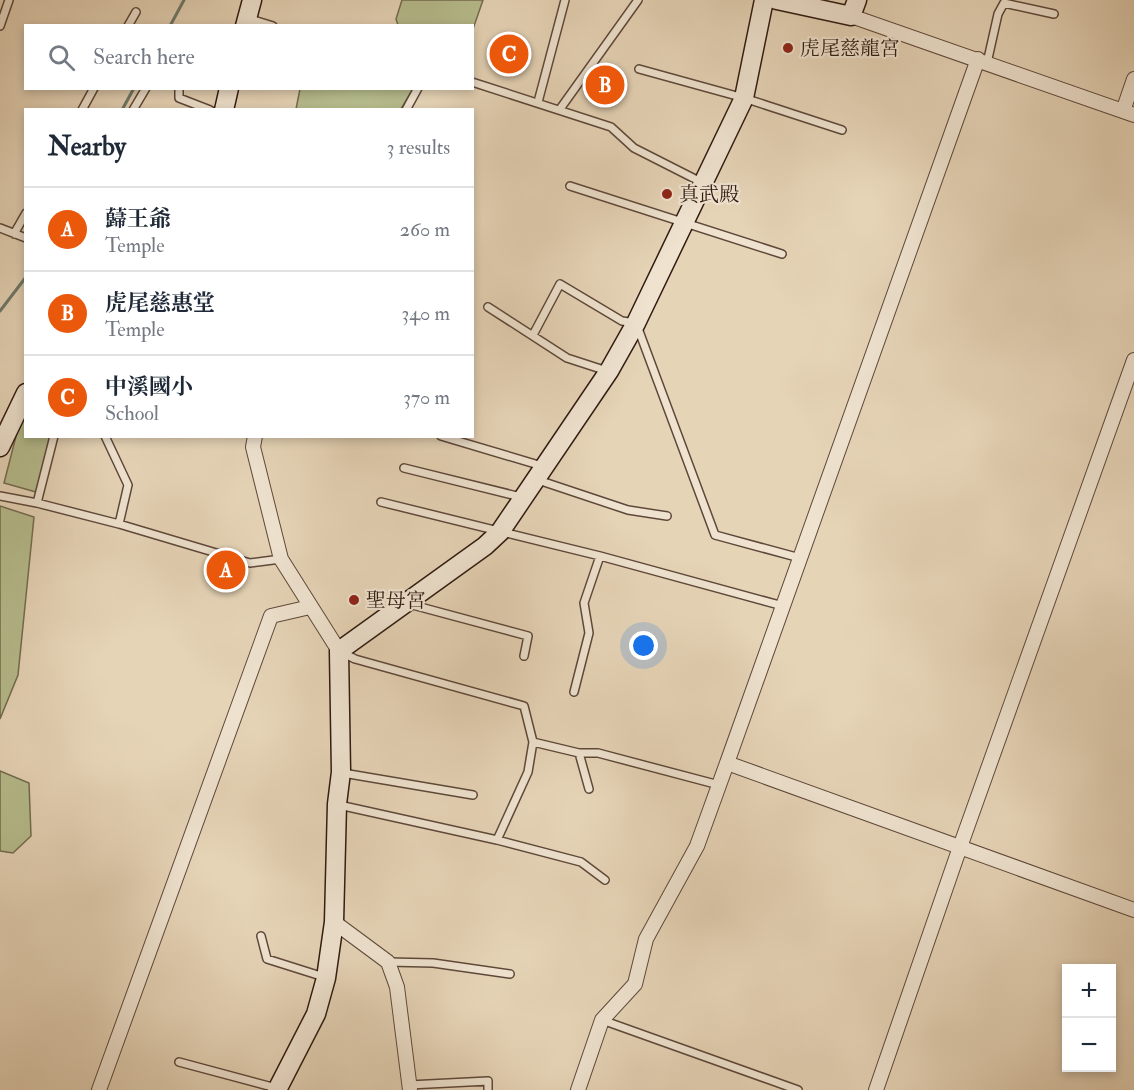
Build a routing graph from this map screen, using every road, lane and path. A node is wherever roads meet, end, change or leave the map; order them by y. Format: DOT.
graph roads {
  1 [pos="9,0"];
  2 [pos="252,0"];
  3 [pos="565,0"];
  4 [pos="638,0"];
  5 [pos="764,0"];
  6 [pos="777,0"];
  7 [pos="854,8"];
  8 [pos="136,12"];
  9 [pos="1054,14"];
  10 [pos="246,22"];
  11 [pos="129,24"];
  12 [pos="0,26"];
  13 [pos="983,61"];
  14 [pos="639,69"];
  15 [pos="1134,79"];
  16 [pos="474,83"];
  17 [pos="93,90"];
  18 [pos="145,90"];
  19 [pos="179,90"];
  20 [pos="229,90"];
  21 [pos="417,90"];
  22 [pos="744,98"];
  23 [pos="538,102"];
  24 [pos="83,108"];
  25 [pos="134,108"];
  26 [pos="205,108"];
  27 [pos="224,108"];
  28 [pos="407,108"];
  29 [pos="560,109"];
  30 [pos="1128,113"];
  31 [pos="842,130"];
  32 [pos="703,183"];
  33 [pos="570,186"];
  34 [pos="24,216"];
  35 [pos="684,224"];
  36 [pos="0,228"];
  37 [pos="14,234"];
  38 [pos="24,237"];
  39 [pos="782,254"];
  40 [pos="488,307"];
  41 [pos="636,323"];
  42 [pos="533,335"];
  43 [pos="1134,360"];
  44 [pos="609,371"];
  45 [pos="23,401"];
  46 [pos="54,438"];
  47 [pos="106,438"];
  48 [pos="255,438"];
  49 [pos="446,438"];
  50 [pos="0,447"];
  51 [pos="404,468"];
  52 [pos="540,473"];
  53 [pos="0,496"];
  54 [pos="523,498"];
  55 [pos="381,502"];
  56 [pos="38,503"];
  57 [pos="667,516"];
  58 [pos="119,524"];
  59 [pos="500,532"];
  60 [pos="600,556"];
  61 [pos="800,558"];
  62 [pos="281,559"];
  63 [pos="406,603"];
  64 [pos="783,606"];
  65 [pos="310,607"];
  66 [pos="339,651"];
  67 [pos="524,656"];
  68 [pos="574,692"];
  69 [pos="533,742"];
  70 [pos="579,753"];
  71 [pos="727,763"];
  72 [pos="341,772"];
  73 [pos="719,784"];
  74 [pos="589,789"];
  75 [pos="474,795"];
  76 [pos="337,804"];
  77 [pos="497,840"];
  78 [pos="960,847"];
  79 [pos="605,880"];
  80 [pos="1134,910"];
  81 [pos="334,922"];
  82 [pos="261,936"];
  83 [pos="388,962"];
  84 [pos="510,974"];
  85 [pos="326,978"];
  86 [pos="602,1020"];
  87 [pos="179,1062"];
  88 [pos="410,1088"];
  89 [pos="278,1089"];
  90 [pos="99,1090"];
  91 [pos="488,1090"];
  92 [pos="578,1090"];
  93 [pos="798,1090"];
  94 [pos="876,1090"];
  1 -- 12 [label="lane"];
  2 -- 10 [label="street"];
  3 -- 23 [label="lane"];
  4 -- 29 [label="lane"];
  5 -- 22 [label="street"];
  6 -- 7 [label="street"];
  7 -- 13 [label="street"];
  8 -- 11 [label="lane"];
  9 -- 13 [label="lane"];
  13 -- 30 [label="street"];
  13 -- 61 [label="street"];
  14 -- 22 [label="lane"];
  15 -- 30 [label="street"];
  16 -- 23 [label="lane"];
  17 -- 24 [label="lane"];
  18 -- 25 [label="lane"];
  19 -- 26 [label="lane"];
  20 -- 27 [label="street"];
  21 -- 28 [label="lane"];
  22 -- 31 [label="lane"];
  22 -- 32 [label="street"];
  23 -- 29 [label="lane"];
  29 -- 32 [label="lane"];
  32 -- 35 [label="street"];
  33 -- 35 [label="lane"];
  34 -- 37 [label="lane"];
  35 -- 39 [label="lane"];
  35 -- 41 [label="street"];
  36 -- 37 [label="lane"];
  37 -- 38 [label="lane"];
  40 -- 42 [label="lane"];
  41 -- 42 [label="lane"];
  41 -- 44 [label="street"];
  41 -- 61 [label="lane"];
  42 -- 44 [label="lane"];
  43 -- 78 [label="street"];
  44 -- 52 [label="street"];
  45 -- 50 [label="street"];
  46 -- 56 [label="lane"];
  47 -- 58 [label="lane"];
  48 -- 62 [label="street"];
  49 -- 52 [label="lane"];
  51 -- 54 [label="lane"];
  52 -- 54 [label="street"];
  52 -- 57 [label="lane"];
  53 -- 56 [label="lane"];
  54 -- 59 [label="street"];
  55 -- 59 [label="lane"];
  56 -- 58 [label="lane"];
  58 -- 62 [label="lane"];
  59 -- 60 [label="lane"];
  59 -- 63 [label="street"];
  60 -- 64 [label="lane"];
  60 -- 68 [label="lane"];
  61 -- 64 [label="street"];
  62 -- 65 [label="street"];
  63 -- 66 [label="street"];
  63 -- 67 [label="lane"];
  64 -- 71 [label="street"];
  65 -- 66 [label="street"];
  65 -- 90 [label="street"];
  66 -- 69 [label="lane"];
  66 -- 72 [label="street"];
  69 -- 70 [label="lane"];
  69 -- 77 [label="lane"];
  70 -- 73 [label="lane"];
  70 -- 74 [label="lane"];
  71 -- 73 [label="street"];
  71 -- 78 [label="street"];
  72 -- 75 [label="lane"];
  72 -- 76 [label="street"];
  73 -- 86 [label="street"];
  76 -- 77 [label="lane"];
  76 -- 81 [label="street"];
  77 -- 79 [label="lane"];
  78 -- 80 [label="street"];
  78 -- 94 [label="street"];
  81 -- 83 [label="street"];
  81 -- 85 [label="street"];
  82 -- 85 [label="lane"];
  83 -- 84 [label="lane"];
  83 -- 88 [label="street"];
  85 -- 89 [label="street"];
  86 -- 92 [label="street"];
  86 -- 93 [label="lane"];
  87 -- 89 [label="lane"];
  88 -- 91 [label="lane"];
}
